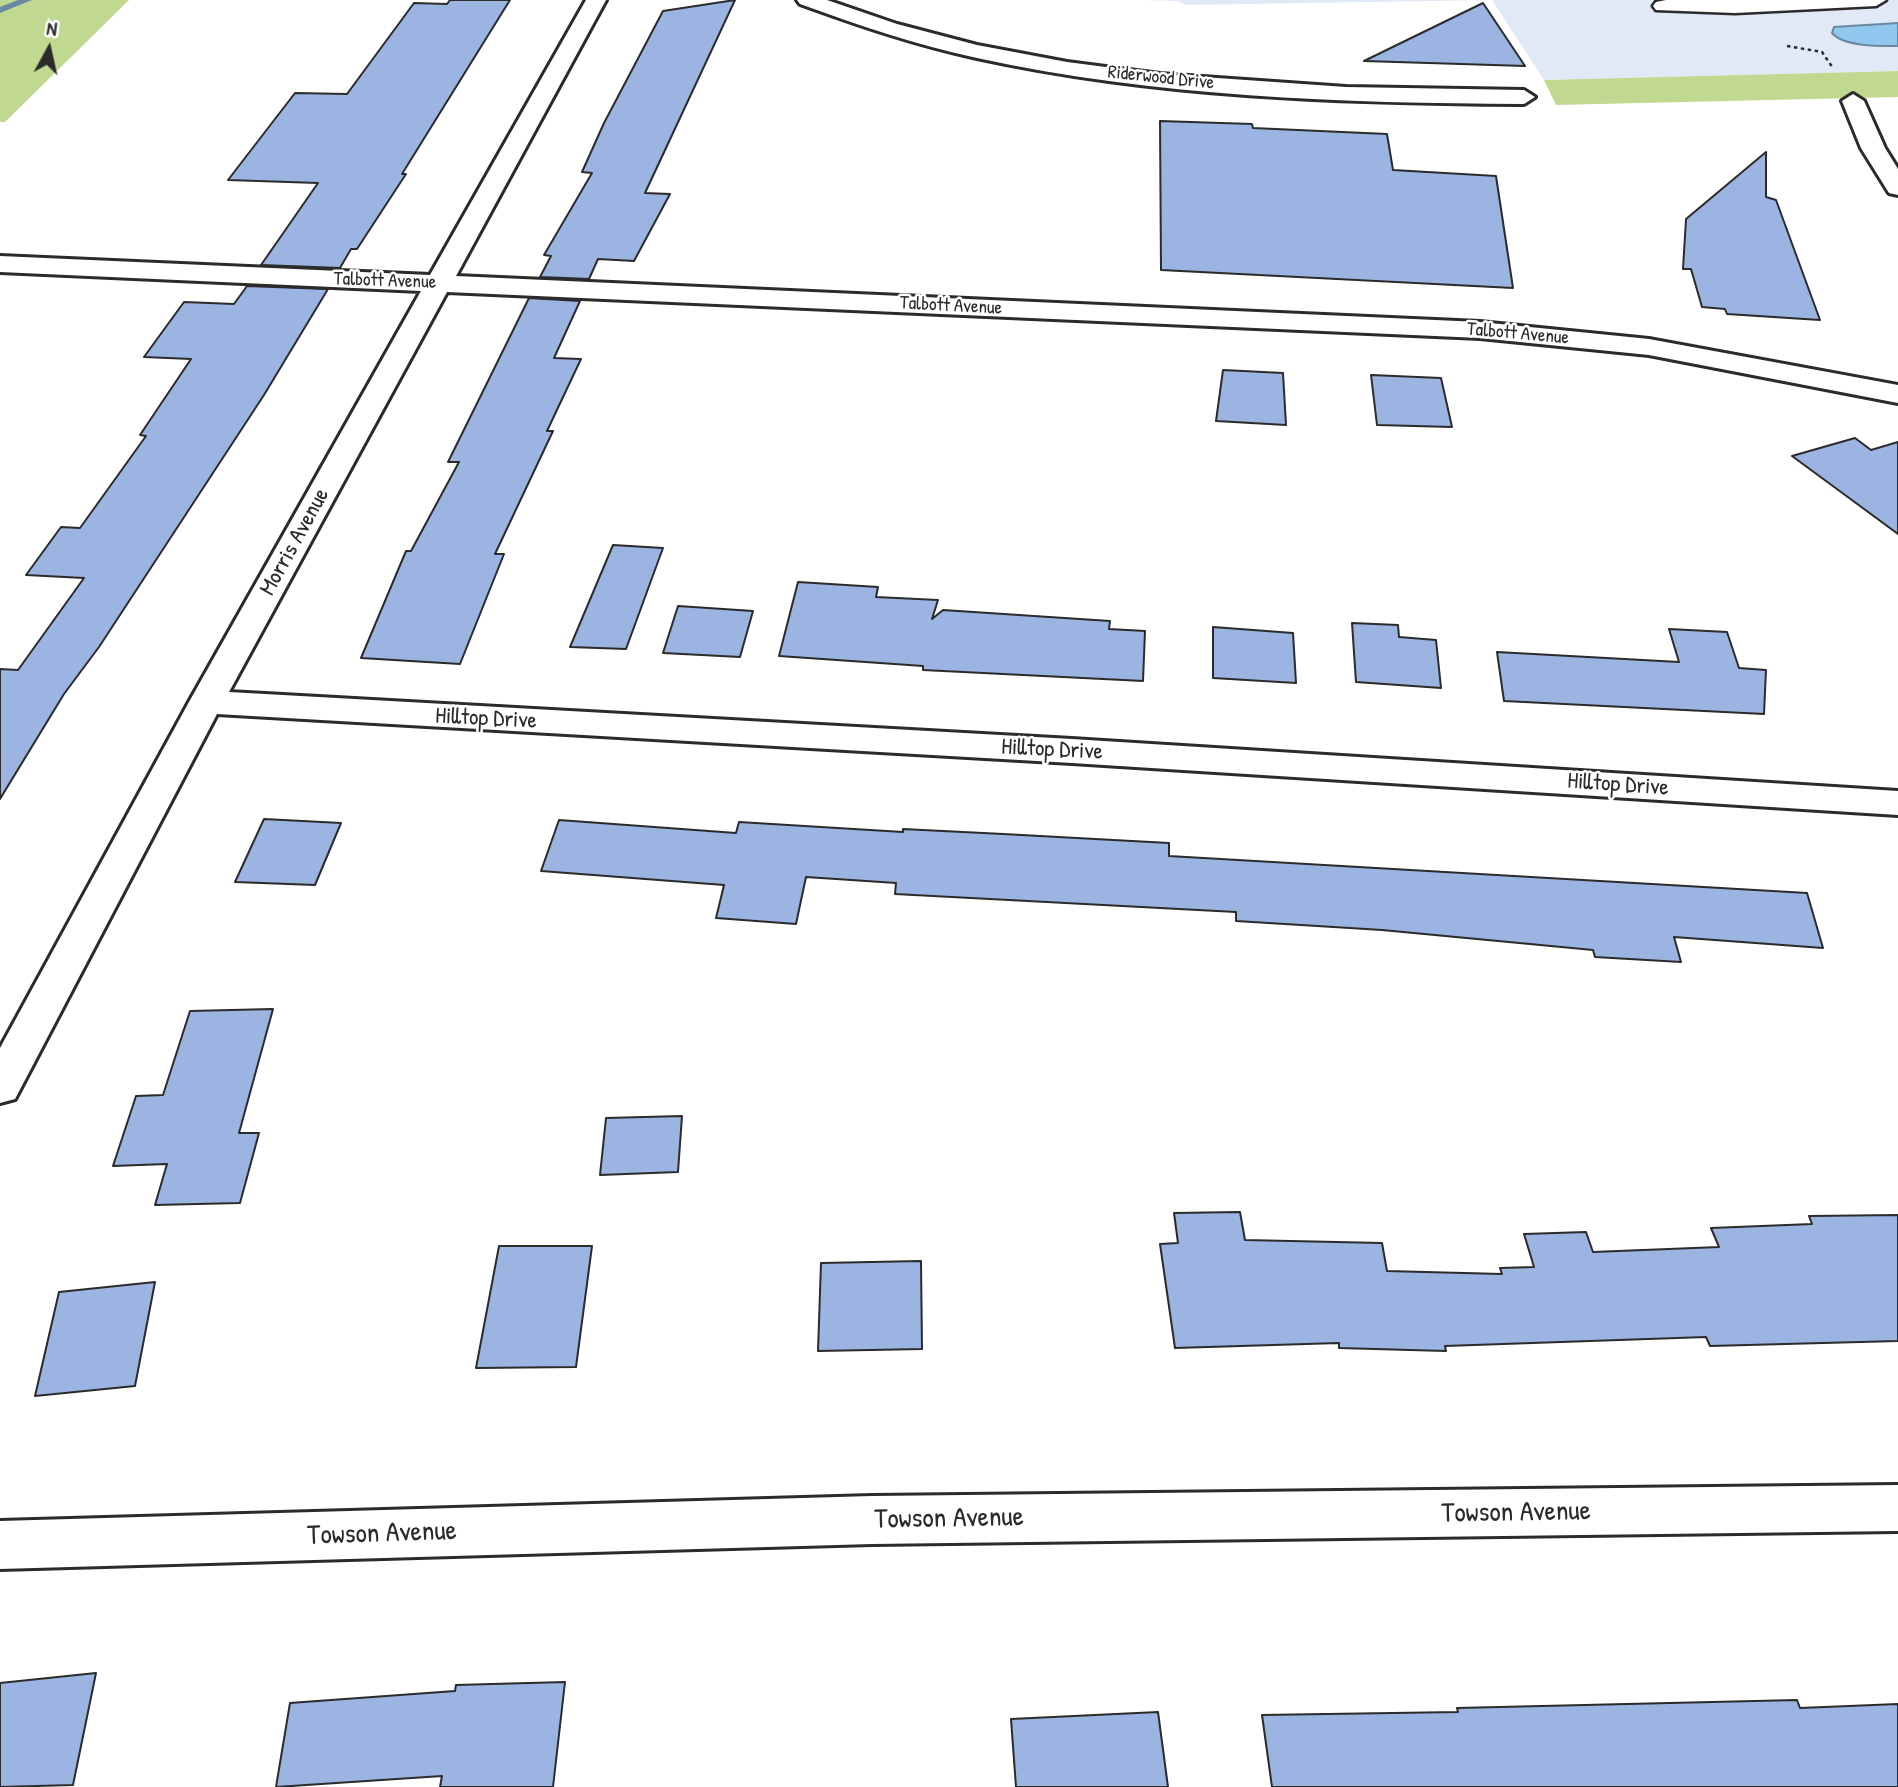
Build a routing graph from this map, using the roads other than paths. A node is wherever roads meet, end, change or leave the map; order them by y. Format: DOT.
graph roads {
  1 [pos="596,0"];
  2 [pos="807,0"];
  3 [pos="1877,0"];
  4 [pos="1663,6"];
  5 [pos="1524,97"];
  6 [pos="1853,101"];
  7 [pos="1898,188"];
  8 [pos="0,264"];
  9 [pos="439,283"];
  10 [pos="1898,394"];
  11 [pos="206,702"];
  12 [pos="1898,803"];
  13 [pos="0,1087"];
  14 [pos="1898,1508"];
  15 [pos="0,1545"];
  1 -- 9 [label="street, Morris Avenue"];
  2 -- 5 [label="street, Riderwood Drive"];
  3 -- 4 [label="lane"];
  6 -- 7 [label="street"];
  8 -- 9 [label="street, Talbott Avenue"];
  9 -- 10 [label="street, Talbott Avenue"];
  9 -- 11 [label="street, Morris Avenue"];
  11 -- 12 [label="street, Hilltop Drive"];
  11 -- 13 [label="street, Morris Avenue"];
  14 -- 15 [label="street, Towson Avenue"];
}
